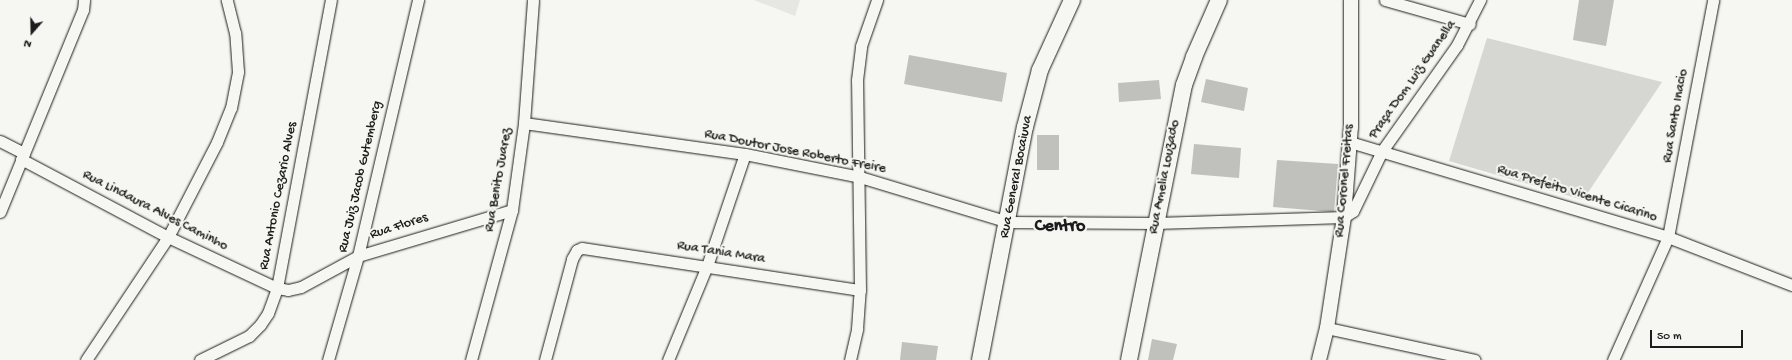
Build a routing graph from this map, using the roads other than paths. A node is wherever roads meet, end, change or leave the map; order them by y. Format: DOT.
graph roads {
  1 [pos="84,0"];
  2 [pos="227,0"];
  3 [pos="332,0"];
  4 [pos="418,0"];
  5 [pos="533,0"];
  6 [pos="877,0"];
  7 [pos="1072,0"];
  8 [pos="1219,0"];
  9 [pos="1351,0"];
  10 [pos="1385,0"];
  11 [pos="1480,0"];
  12 [pos="1713,0"];
  13 [pos="1470,24"];
  14 [pos="524,123"];
  15 [pos="0,141"];
  16 [pos="1350,142"];
  17 [pos="1382,151"];
  18 [pos="745,154"];
  19 [pos="22,156"];
  20 [pos="860,177"];
  21 [pos="512,210"];
  22 [pos="0,212"];
  23 [pos="1344,217"];
  24 [pos="1008,222"];
  25 [pos="1156,223"];
  26 [pos="168,237"];
  27 [pos="1668,237"];
  28 [pos="358,256"];
  29 [pos="707,266"];
  30 [pos="1792,285"];
  31 [pos="277,288"];
  32 [pos="860,290"];
  33 [pos="1326,328"];
  34 [pos="86,360"];
  35 [pos="200,360"];
  36 [pos="328,360"];
  37 [pos="471,360"];
  38 [pos="545,360"];
  39 [pos="668,360"];
  40 [pos="850,360"];
  41 [pos="980,360"];
  42 [pos="1129,360"];
  43 [pos="1318,360"];
  44 [pos="1475,360"];
  45 [pos="1613,360"];
  1 -- 19 [label="street"];
  2 -- 26 [label="street"];
  3 -- 31 [label="street, Rua Antonio Cezario Alves"];
  4 -- 28 [label="street, Rua Juiz Jacob Gutemberg"];
  5 -- 14 [label="street, Rua Benito Juarez"];
  6 -- 20 [label="street"];
  7 -- 24 [label="main road, Rua General Bocaiuva"];
  8 -- 25 [label="main road, Rua Amelia Louzado"];
  9 -- 16 [label="street, Rua Coronel Freitas"];
  10 -- 13 [label="street"];
  11 -- 13 [label="street, Praça Dom Luiz Guanella"];
  12 -- 27 [label="street, Rua Santo Inacio"];
  13 -- 17 [label="street, Praça Dom Luiz Guanella"];
  14 -- 18 [label="street, Rua Doutor Jose Roberto Freire"];
  14 -- 21 [label="street, Rua Benito Juarez"];
  15 -- 19 [label="street, Rua Lindaura Alves Caminho"];
  16 -- 17 [label="street, Rua Prefeito Vicente Cicarino"];
  16 -- 23 [label="street, Rua Coronel Freitas"];
  17 -- 23 [label="street, Praça Dom Luiz Guanella"];
  17 -- 27 [label="street, Rua Prefeito Vicente Cicarino"];
  18 -- 20 [label="street, Rua Doutor Jose Roberto Freire"];
  18 -- 29 [label="street"];
  19 -- 22 [label="street"];
  19 -- 26 [label="street, Rua Lindaura Alves Caminho"];
  20 -- 24 [label="street, Rua Doutor Jose Roberto Freire"];
  20 -- 32 [label="street"];
  21 -- 28 [label="street, Rua Flores"];
  21 -- 37 [label="street, Rua Benito Juarez"];
  23 -- 25 [label="street, Rua Doutor Jose Roberto Freire"];
  23 -- 33 [label="street, Rua Coronel Freitas"];
  24 -- 25 [label="street, Rua Doutor Jose Roberto Freire"];
  24 -- 41 [label="main road, Rua General Bocaiuva"];
  25 -- 42 [label="main road, Rua Amelia Louzado"];
  26 -- 31 [label="street, Rua Lindaura Alves Caminho"];
  26 -- 34 [label="street"];
  27 -- 30 [label="street, Rua Prefeito Vicente Cicarino"];
  27 -- 45 [label="street, Rua Santo Inacio"];
  28 -- 31 [label="street, Rua Flores"];
  28 -- 36 [label="street, Rua Juiz Jacob Gutemberg"];
  29 -- 32 [label="street, Rua Tania Mara"];
  29 -- 38 [label="street, Rua Tania Mara"];
  29 -- 39 [label="street"];
  31 -- 35 [label="street, Rua Antonio Cezario Alves"];
  32 -- 40 [label="street"];
  33 -- 43 [label="street, Rua Coronel Freitas"];
  33 -- 44 [label="street"];
}
